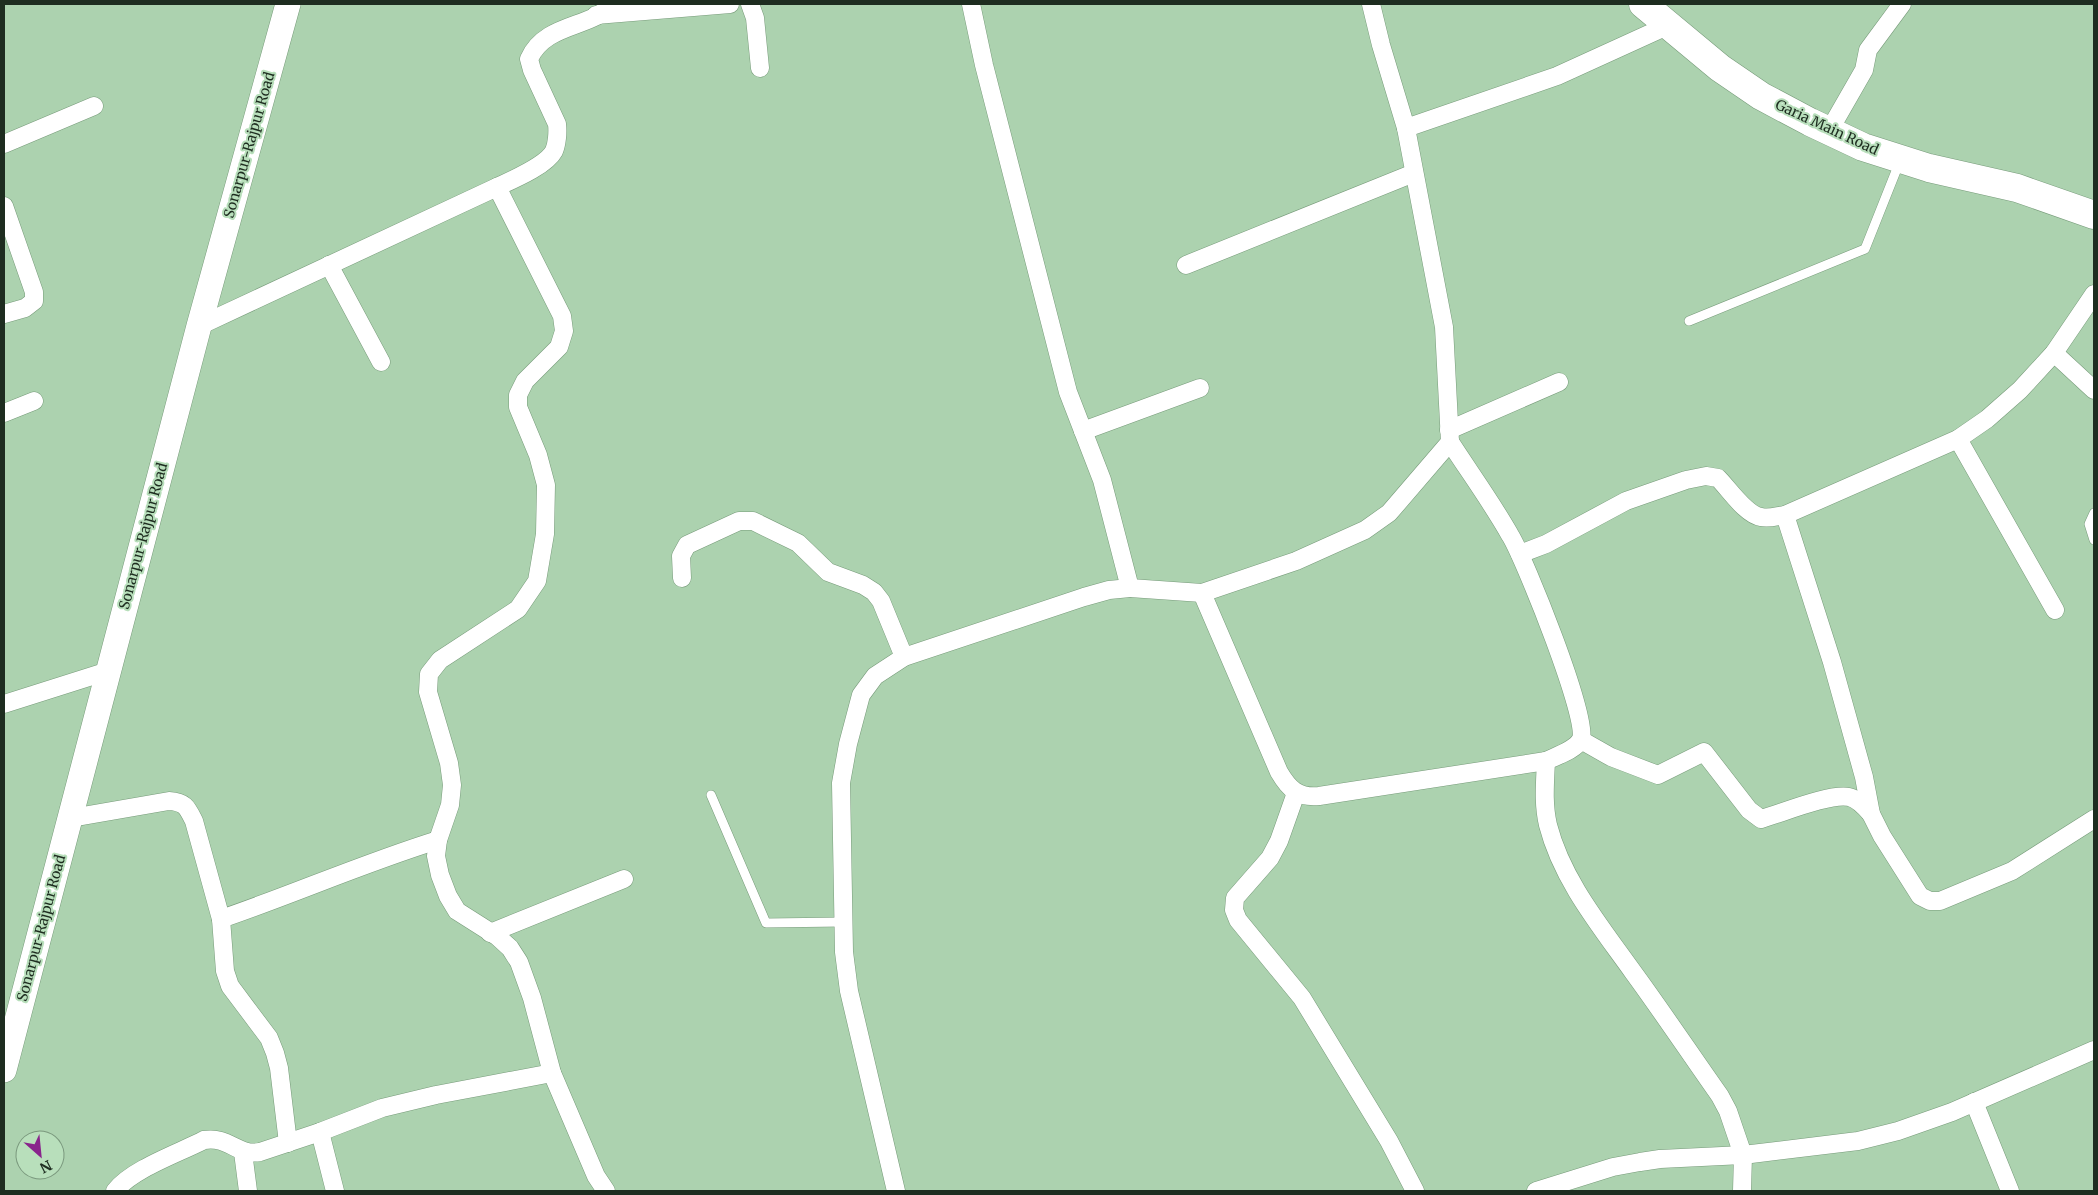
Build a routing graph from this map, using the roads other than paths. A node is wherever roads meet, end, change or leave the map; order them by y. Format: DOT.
graph roads {
  1 [pos="288,4"];
  2 [pos="611,4"];
  3 [pos="730,4"];
  4 [pos="750,4"];
  5 [pos="971,4"];
  6 [pos="1371,4"];
  7 [pos="1643,4"];
  8 [pos="1902,4"];
  9 [pos="595,15"];
  10 [pos="1669,24"];
  11 [pos="760,68"];
  12 [pos="94,106"];
  13 [pos="1406,128"];
  14 [pos="1830,132"];
  15 [pos="4,144"];
  16 [pos="1901,159"];
  17 [pos="1414,173"];
  18 [pos="497,187"];
  19 [pos="4,206"];
  20 [pos="2094,216"];
  21 [pos="329,265"];
  22 [pos="1186,265"];
  23 [pos="2094,294"];
  24 [pos="4,314"];
  25 [pos="1689,320"];
  26 [pos="199,326"];
  27 [pos="2054,352"];
  28 [pos="381,362"];
  29 [pos="1560,382"];
  30 [pos="1200,388"];
  31 [pos="2094,390"];
  32 [pos="34,400"];
  33 [pos="4,413"];
  34 [pos="1082,431"];
  35 [pos="1449,436"];
  36 [pos="1958,440"];
  37 [pos="2094,513"];
  38 [pos="1785,515"];
  39 [pos="2094,540"];
  40 [pos="1520,554"];
  41 [pos="682,578"];
  42 [pos="1130,588"];
  43 [pos="1202,593"];
  44 [pos="2055,610"];
  45 [pos="904,657"];
  46 [pos="108,671"];
  47 [pos="4,704"];
  48 [pos="1582,740"];
  49 [pos="1546,761"];
  50 [pos="1296,793"];
  51 [pos="712,795"];
  52 [pos="1871,814"];
  53 [pos="71,818"];
  54 [pos="2094,819"];
  55 [pos="438,840"];
  56 [pos="624,879"];
  57 [pos="221,919"];
  58 [pos="843,922"];
  59 [pos="490,933"];
  60 [pos="2094,1050"];
  61 [pos="4,1070"];
  62 [pos="552,1073"];
  63 [pos="1974,1102"];
  64 [pos="320,1132"];
  65 [pos="288,1143"];
  66 [pos="243,1152"];
  67 [pos="1743,1155"];
  68 [pos="115,1191"];
  69 [pos="248,1191"];
  70 [pos="335,1191"];
  71 [pos="606,1191"];
  72 [pos="896,1191"];
  73 [pos="1415,1191"];
  74 [pos="1536,1191"];
  75 [pos="1742,1191"];
  76 [pos="2010,1191"];
  1 -- 26 [label="main road, Sonarpur-Rajpur Road"];
  2 -- 9 [label="street"];
  3 -- 9 [label="street"];
  4 -- 11 [label="street"];
  5 -- 34 [label="street"];
  6 -- 13 [label="street"];
  7 -- 10 [label="main road, Garia Main Road"];
  8 -- 14 [label="street"];
  9 -- 18 [label="street"];
  10 -- 13 [label="street"];
  10 -- 14 [label="main road, Garia Main Road"];
  12 -- 15 [label="street"];
  13 -- 17 [label="street"];
  14 -- 16 [label="main road, Garia Main Road"];
  16 -- 20 [label="main road, Garia Main Road"];
  16 -- 25 [label="lane"];
  17 -- 22 [label="street"];
  17 -- 35 [label="street"];
  18 -- 21 [label="street"];
  18 -- 55 [label="street"];
  19 -- 24 [label="street"];
  21 -- 26 [label="street"];
  21 -- 28 [label="street"];
  23 -- 27 [label="street"];
  26 -- 46 [label="main road, Sonarpur-Rajpur Road"];
  27 -- 31 [label="street"];
  27 -- 36 [label="street"];
  29 -- 35 [label="street"];
  30 -- 34 [label="street"];
  32 -- 33 [label="street"];
  34 -- 42 [label="street"];
  35 -- 40 [label="street"];
  35 -- 43 [label="street"];
  36 -- 38 [label="street"];
  36 -- 44 [label="street"];
  37 -- 39 [label="lane"];
  38 -- 40 [label="street"];
  38 -- 52 [label="street"];
  40 -- 48 [label="street"];
  41 -- 45 [label="street"];
  42 -- 43 [label="street"];
  42 -- 45 [label="street"];
  43 -- 50 [label="street"];
  45 -- 58 [label="street"];
  46 -- 47 [label="street"];
  46 -- 53 [label="main road, Sonarpur-Rajpur Road"];
  48 -- 49 [label="street"];
  48 -- 52 [label="street"];
  49 -- 50 [label="street"];
  49 -- 67 [label="street"];
  50 -- 73 [label="street"];
  51 -- 58 [label="lane"];
  52 -- 54 [label="street"];
  53 -- 57 [label="street"];
  53 -- 61 [label="main road, Sonarpur-Rajpur Road"];
  55 -- 57 [label="street"];
  55 -- 59 [label="street"];
  56 -- 59 [label="street"];
  57 -- 65 [label="street"];
  58 -- 72 [label="street"];
  59 -- 62 [label="street"];
  60 -- 63 [label="street"];
  62 -- 64 [label="street"];
  62 -- 71 [label="street"];
  63 -- 67 [label="street"];
  63 -- 76 [label="street"];
  64 -- 65 [label="street"];
  64 -- 70 [label="street"];
  65 -- 66 [label="street"];
  66 -- 68 [label="street"];
  66 -- 69 [label="street"];
  67 -- 74 [label="street"];
  67 -- 75 [label="street"];
}
